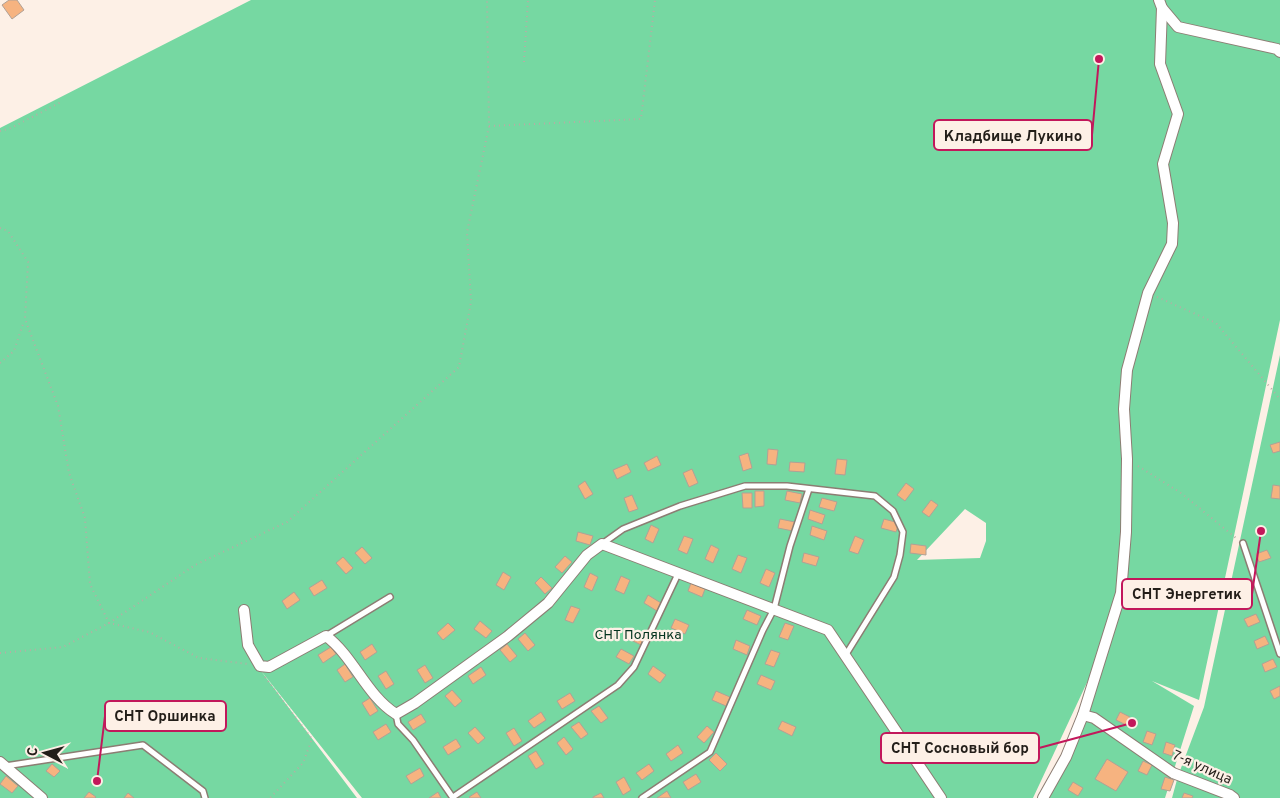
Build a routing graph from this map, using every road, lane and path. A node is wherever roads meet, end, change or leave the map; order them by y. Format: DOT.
graph roads {
  1 [pos="487,0"];
  2 [pos="528,0"];
  3 [pos="655,0"];
  4 [pos="1160,4"];
  5 [pos="1280,52"];
  6 [pos="524,62"];
  7 [pos="63,101"];
  8 [pos="489,126"];
  9 [pos="0,130"];
  10 [pos="0,228"];
  11 [pos="1148,293"];
  12 [pos="25,319"];
  13 [pos="0,363"];
  14 [pos="1280,399"];
  15 [pos="1127,459"];
  16 [pos="809,489"];
  17 [pos="1243,543"];
  18 [pos="602,544"];
  19 [pos="678,574"];
  20 [pos="390,597"];
  21 [pos="774,608"];
  22 [pos="244,610"];
  23 [pos="109,623"];
  24 [pos="326,636"];
  25 [pos="0,653"];
  26 [pos="1280,654"];
  27 [pos="845,656"];
  28 [pos="260,666"];
  29 [pos="396,714"];
  30 [pos="1083,715"];
  31 [pos="1,767"];
  32 [pos="1231,797"];
  33 [pos="42,798"];
  34 [pos="205,798"];
  35 [pos="270,798"];
  36 [pos="453,798"];
  37 [pos="642,798"];
  38 [pos="941,798"];
  39 [pos="1043,798"];
  1 -- 8 [label="path"];
  2 -- 6 [label="path"];
  3 -- 8 [label="path"];
  4 -- 5 [label="street"];
  4 -- 11 [label="street"];
  7 -- 9 [label="path"];
  8 -- 23 [label="path"];
  10 -- 12 [label="path"];
  11 -- 14 [label="path"];
  11 -- 15 [label="street"];
  12 -- 13 [label="path"];
  12 -- 23 [label="path"];
  15 -- 17 [label="path"];
  15 -- 30 [label="street"];
  16 -- 18 [label="lane"];
  16 -- 21 [label="lane"];
  16 -- 27 [label="lane"];
  17 -- 26 [label="lane"];
  18 -- 19 [label="street"];
  18 -- 29 [label="street"];
  19 -- 21 [label="street"];
  19 -- 36 [label="lane"];
  20 -- 24 [label="lane"];
  21 -- 27 [label="street"];
  21 -- 37 [label="lane"];
  22 -- 28 [label="street"];
  23 -- 25 [label="path"];
  23 -- 28 [label="path"];
  24 -- 28 [label="street"];
  24 -- 29 [label="street"];
  27 -- 38 [label="street"];
  28 -- 35 [label="path"];
  29 -- 36 [label="lane"];
  30 -- 32 [label="street, 7-я улица"];
  30 -- 39 [label="street"];
  31 -- 33 [label="street"];
  31 -- 34 [label="lane"];
}
